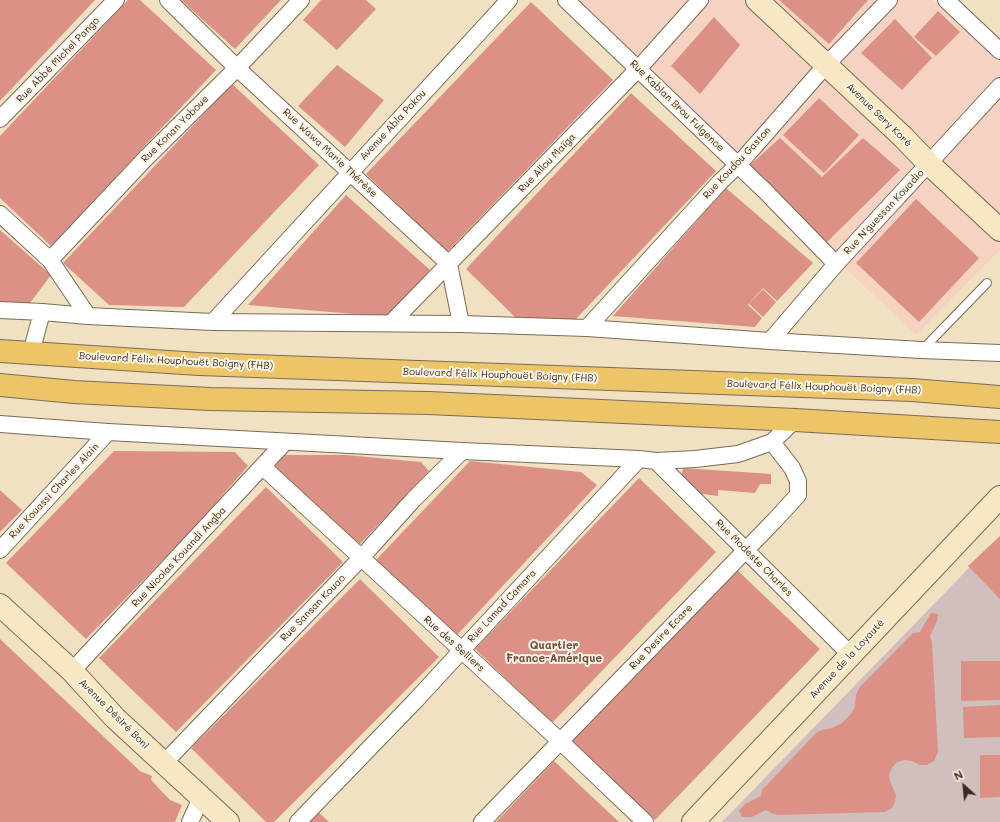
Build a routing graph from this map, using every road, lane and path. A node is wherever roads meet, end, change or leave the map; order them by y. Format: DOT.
graph roads {
  1 [pos="116,0"];
  2 [pos="168,0"];
  3 [pos="301,0"];
  4 [pos="509,0"];
  5 [pos="566,0"];
  6 [pos="700,0"];
  7 [pos="757,0"];
  8 [pos="889,0"];
  9 [pos="946,0"];
  10 [pos="1000,51"];
  11 [pos="826,65"];
  12 [pos="237,68"];
  13 [pos="639,68"];
  14 [pos="1000,86"];
  15 [pos="0,119"];
  16 [pos="929,164"];
  17 [pos="738,165"];
  18 [pos="350,172"];
  19 [pos="0,214"];
  20 [pos="1000,230"];
  21 [pos="50,260"];
  22 [pos="449,264"];
  23 [pos="836,264"];
  24 [pos="987,283"];
  25 [pos="0,310"];
  26 [pos="42,312"];
  27 [pos="88,316"];
  28 [pos="213,322"];
  29 [pos="392,323"];
  30 [pos="461,324"];
  31 [pos="587,328"];
  32 [pos="770,341"];
  33 [pos="921,350"];
  34 [pos="0,351"];
  35 [pos="32,353"];
  36 [pos="1000,353"];
  37 [pos="0,385"];
  38 [pos="1000,397"];
  39 [pos="795,420"];
  40 [pos="0,424"];
  41 [pos="108,432"];
  42 [pos="1000,432"];
  43 [pos="285,442"];
  44 [pos="772,442"];
  45 [pos="462,451"];
  46 [pos="639,459"];
  47 [pos="656,461"];
  48 [pos="263,467"];
  49 [pos="1000,497"];
  50 [pos="746,549"];
  51 [pos="0,550"];
  52 [pos="361,558"];
  53 [pos="0,605"];
  54 [pos="462,650"];
  55 [pos="851,655"];
  56 [pos="72,672"];
  57 [pos="560,740"];
  58 [pos="164,763"];
  59 [pos="201,798"];
  60 [pos="190,822"];
  61 [pos="228,822"];
  62 [pos="298,822"];
  63 [pos="482,822"];
  64 [pos="645,822"];
  65 [pos="694,822"];
  1 -- 15 [label="street, Rue Abbé Michel Pango"];
  2 -- 12 [label="street, Rue Wawa Marie Thérèse"];
  3 -- 12 [label="street, Rue Konan Yoboue"];
  4 -- 18 [label="street, Avenue Abla Pokou"];
  5 -- 13 [label="street, Rue Kablan Brou Fulgence"];
  6 -- 13 [label="street, Rue Allou Maïga"];
  7 -- 11 [label="street, Avenue Sery Koré"];
  8 -- 11 [label="street, Rue Koudou Gaston"];
  9 -- 10 [label="street"];
  11 -- 16 [label="street, Avenue Sery Koré"];
  11 -- 17 [label="street, Rue Koudou Gaston"];
  12 -- 18 [label="street, Rue Wawa Marie Thérèse"];
  12 -- 21 [label="street, Rue Konan Yoboue"];
  13 -- 17 [label="street, Rue Kablan Brou Fulgence"];
  13 -- 22 [label="street, Rue Allou Maïga"];
  14 -- 16 [label="street, Rue N'guessan Kouadio"];
  16 -- 20 [label="street, Avenue Sery Koré"];
  16 -- 23 [label="street, Rue N'guessan Kouadio"];
  17 -- 23 [label="street, Rue Kablan Brou Fulgence"];
  17 -- 31 [label="street, Rue Koudou Gaston"];
  18 -- 22 [label="street, Rue Wawa Marie Thérèse"];
  18 -- 28 [label="street, Avenue Abla Pokou"];
  19 -- 21 [label="street"];
  21 -- 27 [label="street"];
  22 -- 29 [label="street, Rue Allou Maïga"];
  22 -- 30 [label="street"];
  23 -- 32 [label="street, Rue N'guessan Kouadio"];
  24 -- 33 [label="lane"];
  25 -- 26 [label="street"];
  26 -- 27 [label="street"];
  26 -- 35 [label="street"];
  27 -- 28 [label="street"];
  28 -- 29 [label="street"];
  29 -- 30 [label="street"];
  30 -- 31 [label="street"];
  31 -- 32 [label="street"];
  32 -- 33 [label="street"];
  33 -- 36 [label="street"];
  34 -- 35 [label="main road, Boulevard Félix Houphouët Boigny (FHB)"];
  35 -- 38 [label="main road, Boulevard Félix Houphouët Boigny (FHB)"];
  37 -- 39 [label="main road"];
  39 -- 42 [label="main road"];
  39 -- 44 [label="street"];
  40 -- 41 [label="street"];
  41 -- 43 [label="street"];
  41 -- 51 [label="street, Rue Kouassi Charles Alain"];
  43 -- 45 [label="street"];
  43 -- 48 [label="street, Rue Nicolas Kouandi Angba"];
  44 -- 47 [label="street"];
  44 -- 50 [label="street, Rue Desire Ecare"];
  45 -- 46 [label="street"];
  45 -- 52 [label="street, Rue Sansan Kouao"];
  46 -- 47 [label="street"];
  46 -- 54 [label="street, Rue Lamad Camara"];
  47 -- 50 [label="street, Rue Modeste Charles"];
  48 -- 52 [label="street, Rue des Selliers"];
  48 -- 56 [label="street, Rue Nicolas Kouandi Angba"];
  49 -- 55 [label="street, Avenue de la Loyauté"];
  50 -- 55 [label="street, Rue Modeste Charles"];
  50 -- 57 [label="street, Rue Desire Ecare"];
  52 -- 54 [label="street, Rue des Selliers"];
  52 -- 58 [label="street, Rue Sansan Kouao"];
  53 -- 56 [label="street, Avenue Désiré Boni"];
  54 -- 57 [label="street, Rue des Selliers"];
  54 -- 62 [label="street, Rue Lamad Camara"];
  55 -- 65 [label="street, Avenue de la Loyauté"];
  56 -- 58 [label="street, Avenue Désiré Boni"];
  57 -- 63 [label="street, Rue Desire Ecare"];
  57 -- 64 [label="street, Rue des Selliers"];
  58 -- 59 [label="street, Avenue Désiré Boni"];
  59 -- 60 [label="street"];
  59 -- 61 [label="street, Avenue Désiré Boni"];
}
